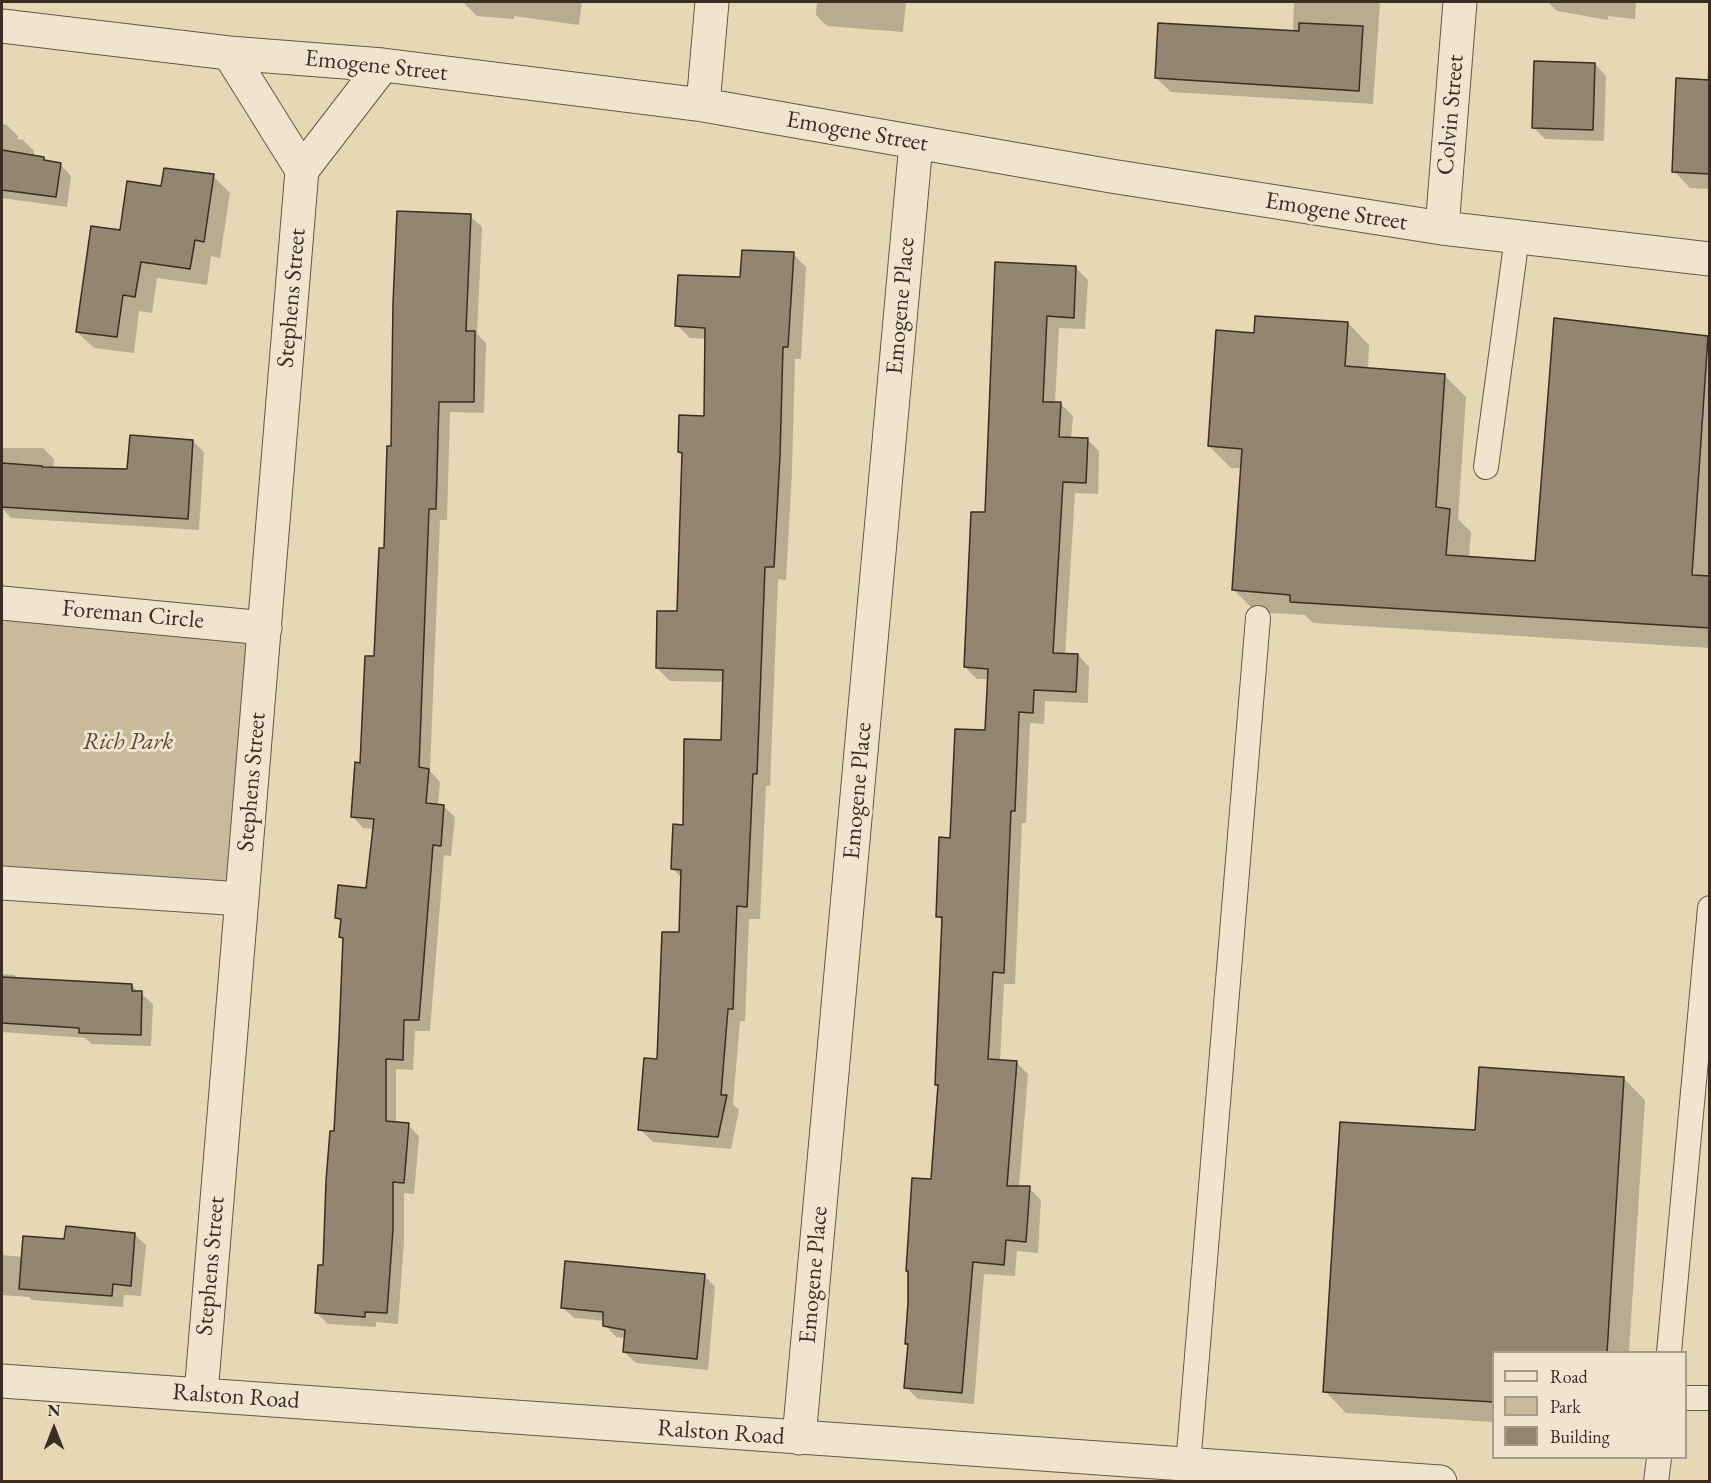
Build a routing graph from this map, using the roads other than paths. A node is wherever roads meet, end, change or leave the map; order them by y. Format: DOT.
graph roads {
  1 [pos="3,2"];
  2 [pos="712,2"];
  3 [pos="1460,2"];
  4 [pos="2,16"];
  5 [pos="2,26"];
  6 [pos="229,53"];
  7 [pos="383,65"];
  8 [pos="703,105"];
  9 [pos="916,143"];
  10 [pos="302,170"];
  11 [pos="1442,228"];
  12 [pos="1516,237"];
  13 [pos="1710,259"];
  14 [pos="1486,467"];
  15 [pos="2,603"];
  16 [pos="1258,618"];
  17 [pos="265,628"];
  18 [pos="2,883"];
  19 [pos="242,899"];
  20 [pos="1710,908"];
  21 [pos="1703,1050"];
  22 [pos="1669,1351"];
  23 [pos="2,1382"];
  24 [pos="201,1394"];
  25 [pos="1687,1398"];
  26 [pos="1710,1398"];
  27 [pos="799,1438"];
  28 [pos="1659,1459"];
  29 [pos="1188,1465"];
  30 [pos="1440,1482"];
  31 [pos="1656,1482"];
  1 -- 4 [label="street"];
  2 -- 8 [label="street"];
  3 -- 11 [label="street, Colvin Street"];
  5 -- 6 [label="street, Emogene Street"];
  6 -- 7 [label="street, Emogene Street"];
  6 -- 10 [label="street"];
  7 -- 8 [label="street, Emogene Street"];
  7 -- 10 [label="street"];
  8 -- 9 [label="street, Emogene Street"];
  9 -- 11 [label="street, Emogene Street"];
  9 -- 27 [label="street, Emogene Place"];
  10 -- 17 [label="street, Stephens Street"];
  11 -- 12 [label="street, Emogene Street"];
  12 -- 13 [label="street, Emogene Street"];
  12 -- 14 [label="lane"];
  15 -- 17 [label="street, Foreman Circle"];
  16 -- 29 [label="lane"];
  17 -- 19 [label="street, Stephens Street"];
  18 -- 19 [label="street"];
  19 -- 24 [label="street, Stephens Street"];
  20 -- 21 [label="lane"];
  21 -- 22 [label="lane"];
  23 -- 24 [label="street, Ralston Road"];
  24 -- 27 [label="street, Ralston Road"];
  25 -- 26 [label="lane"];
  27 -- 29 [label="street, Ralston Road"];
  28 -- 31 [label="lane"];
  29 -- 30 [label="street, Ralston Road"];
}
